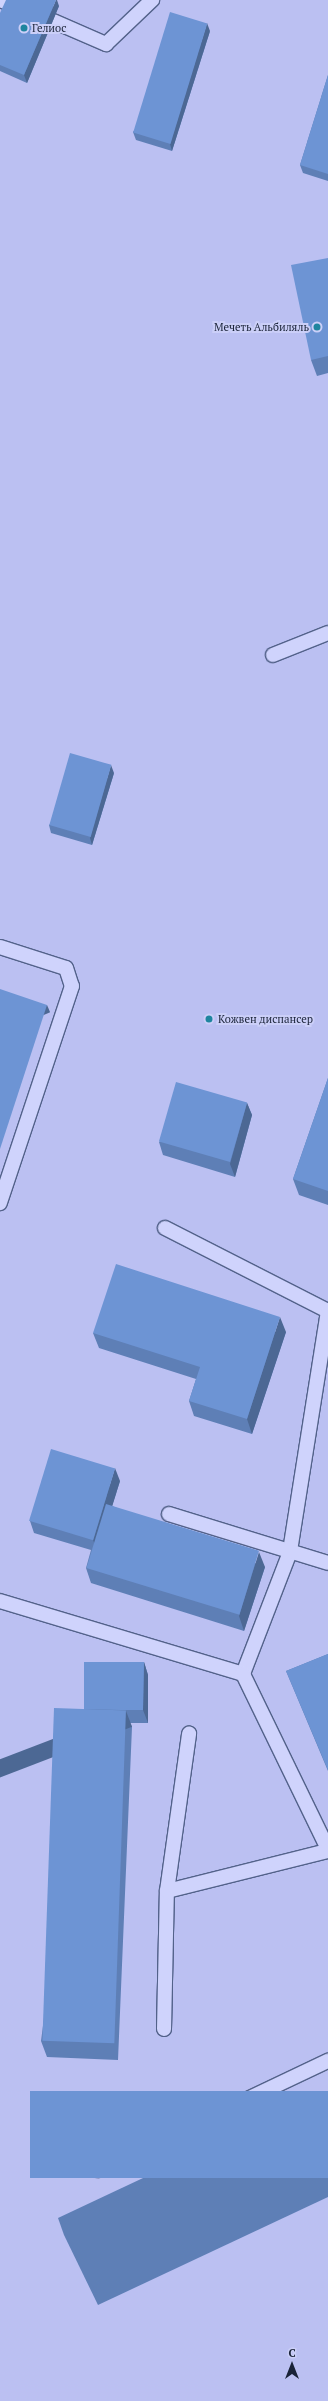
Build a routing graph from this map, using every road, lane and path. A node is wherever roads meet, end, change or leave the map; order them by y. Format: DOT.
graph roads {
  1 [pos="152,0"];
  2 [pos="53,21"];
  3 [pos="328,633"];
  4 [pos="273,655"];
  5 [pos="0,947"];
  6 [pos="0,1203"];
  7 [pos="165,1228"];
  8 [pos="168,1514"];
  9 [pos="290,1552"];
  10 [pos="328,1563"];
  11 [pos="0,1601"];
  12 [pos="243,1674"];
  13 [pos="189,1734"];
  14 [pos="328,1850"];
  15 [pos="167,1891"];
  16 [pos="164,2029"];
  17 [pos="328,2061"];
  18 [pos="98,2170"];
  1 -- 2 [label="lane"];
  3 -- 4 [label="lane"];
  5 -- 6 [label="lane"];
  7 -- 9 [label="lane"];
  8 -- 9 [label="lane"];
  9 -- 10 [label="lane"];
  9 -- 12 [label="lane"];
  11 -- 12 [label="lane"];
  12 -- 14 [label="lane"];
  13 -- 15 [label="lane"];
  14 -- 15 [label="lane"];
  15 -- 16 [label="lane"];
  17 -- 18 [label="lane"];
}
